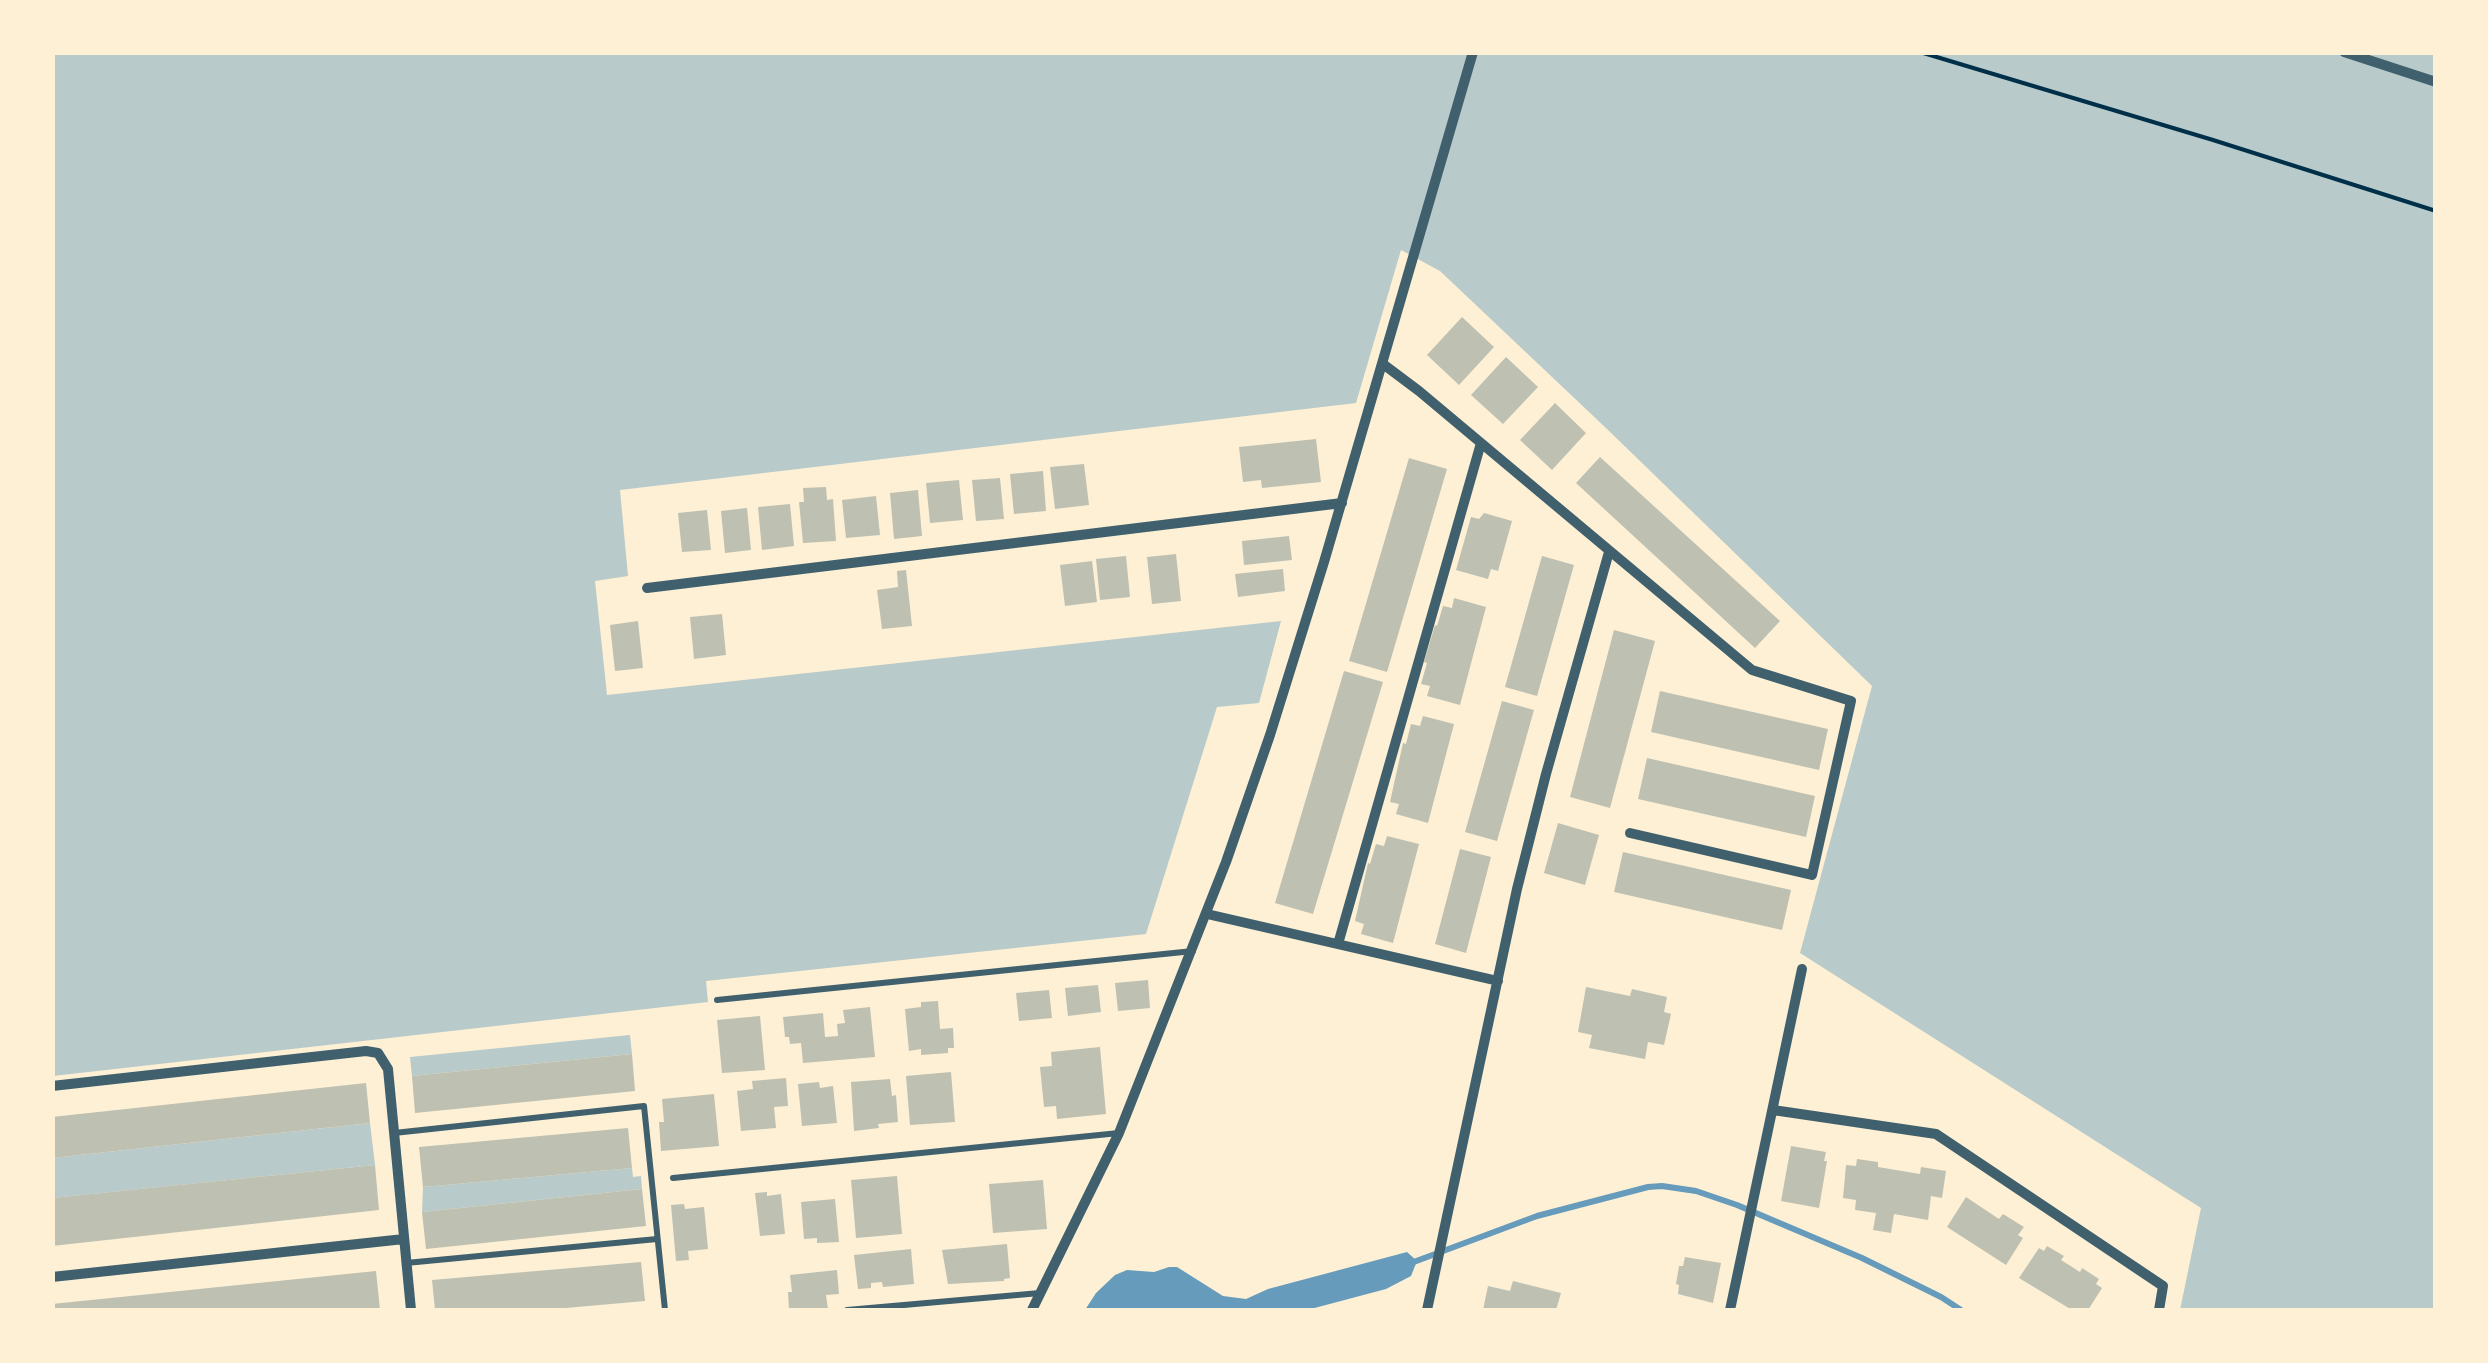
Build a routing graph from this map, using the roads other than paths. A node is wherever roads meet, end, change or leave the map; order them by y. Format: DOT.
graph roads {
  1 [pos="1474,52"];
  2 [pos="2344,52"];
  3 [pos="2436,82"];
  4 [pos="1383,364"];
  5 [pos="1481,443"];
  6 [pos="1342,502"];
  7 [pos="1609,552"];
  8 [pos="647,588"];
  9 [pos="1630,834"];
  10 [pos="1207,914"];
  11 [pos="1338,944"];
  12 [pos="1192,951"];
  13 [pos="1802,969"];
  14 [pos="1498,981"];
  15 [pos="717,1000"];
  16 [pos="52,1086"];
  17 [pos="1773,1110"];
  18 [pos="394,1133"];
  19 [pos="1119,1133"];
  20 [pos="673,1178"];
  21 [pos="404,1239"];
  22 [pos="657,1239"];
  23 [pos="406,1263"];
  24 [pos="52,1277"];
  25 [pos="1042,1292"];
  26 [pos="411,1310"];
  27 [pos="665,1310"];
  28 [pos="847,1310"];
  29 [pos="1032,1310"];
  30 [pos="1427,1310"];
  31 [pos="1730,1310"];
  32 [pos="2159,1310"];
  1 -- 4 [label="street"];
  2 -- 3 [label="street"];
  4 -- 5 [label="street"];
  4 -- 6 [label="street"];
  5 -- 7 [label="street"];
  5 -- 11 [label="street"];
  6 -- 8 [label="street"];
  6 -- 10 [label="street"];
  7 -- 9 [label="street"];
  7 -- 14 [label="street"];
  10 -- 11 [label="street"];
  10 -- 12 [label="street"];
  11 -- 14 [label="street"];
  12 -- 15 [label="lane"];
  12 -- 19 [label="street"];
  13 -- 17 [label="street"];
  14 -- 30 [label="street"];
  16 -- 18 [label="street"];
  17 -- 31 [label="street"];
  17 -- 32 [label="street"];
  18 -- 21 [label="street"];
  18 -- 22 [label="lane"];
  19 -- 20 [label="lane"];
  19 -- 25 [label="street"];
  21 -- 23 [label="street"];
  21 -- 24 [label="street"];
  22 -- 23 [label="lane"];
  22 -- 27 [label="lane"];
  23 -- 26 [label="street"];
  25 -- 28 [label="lane"];
  25 -- 29 [label="street"];
}
